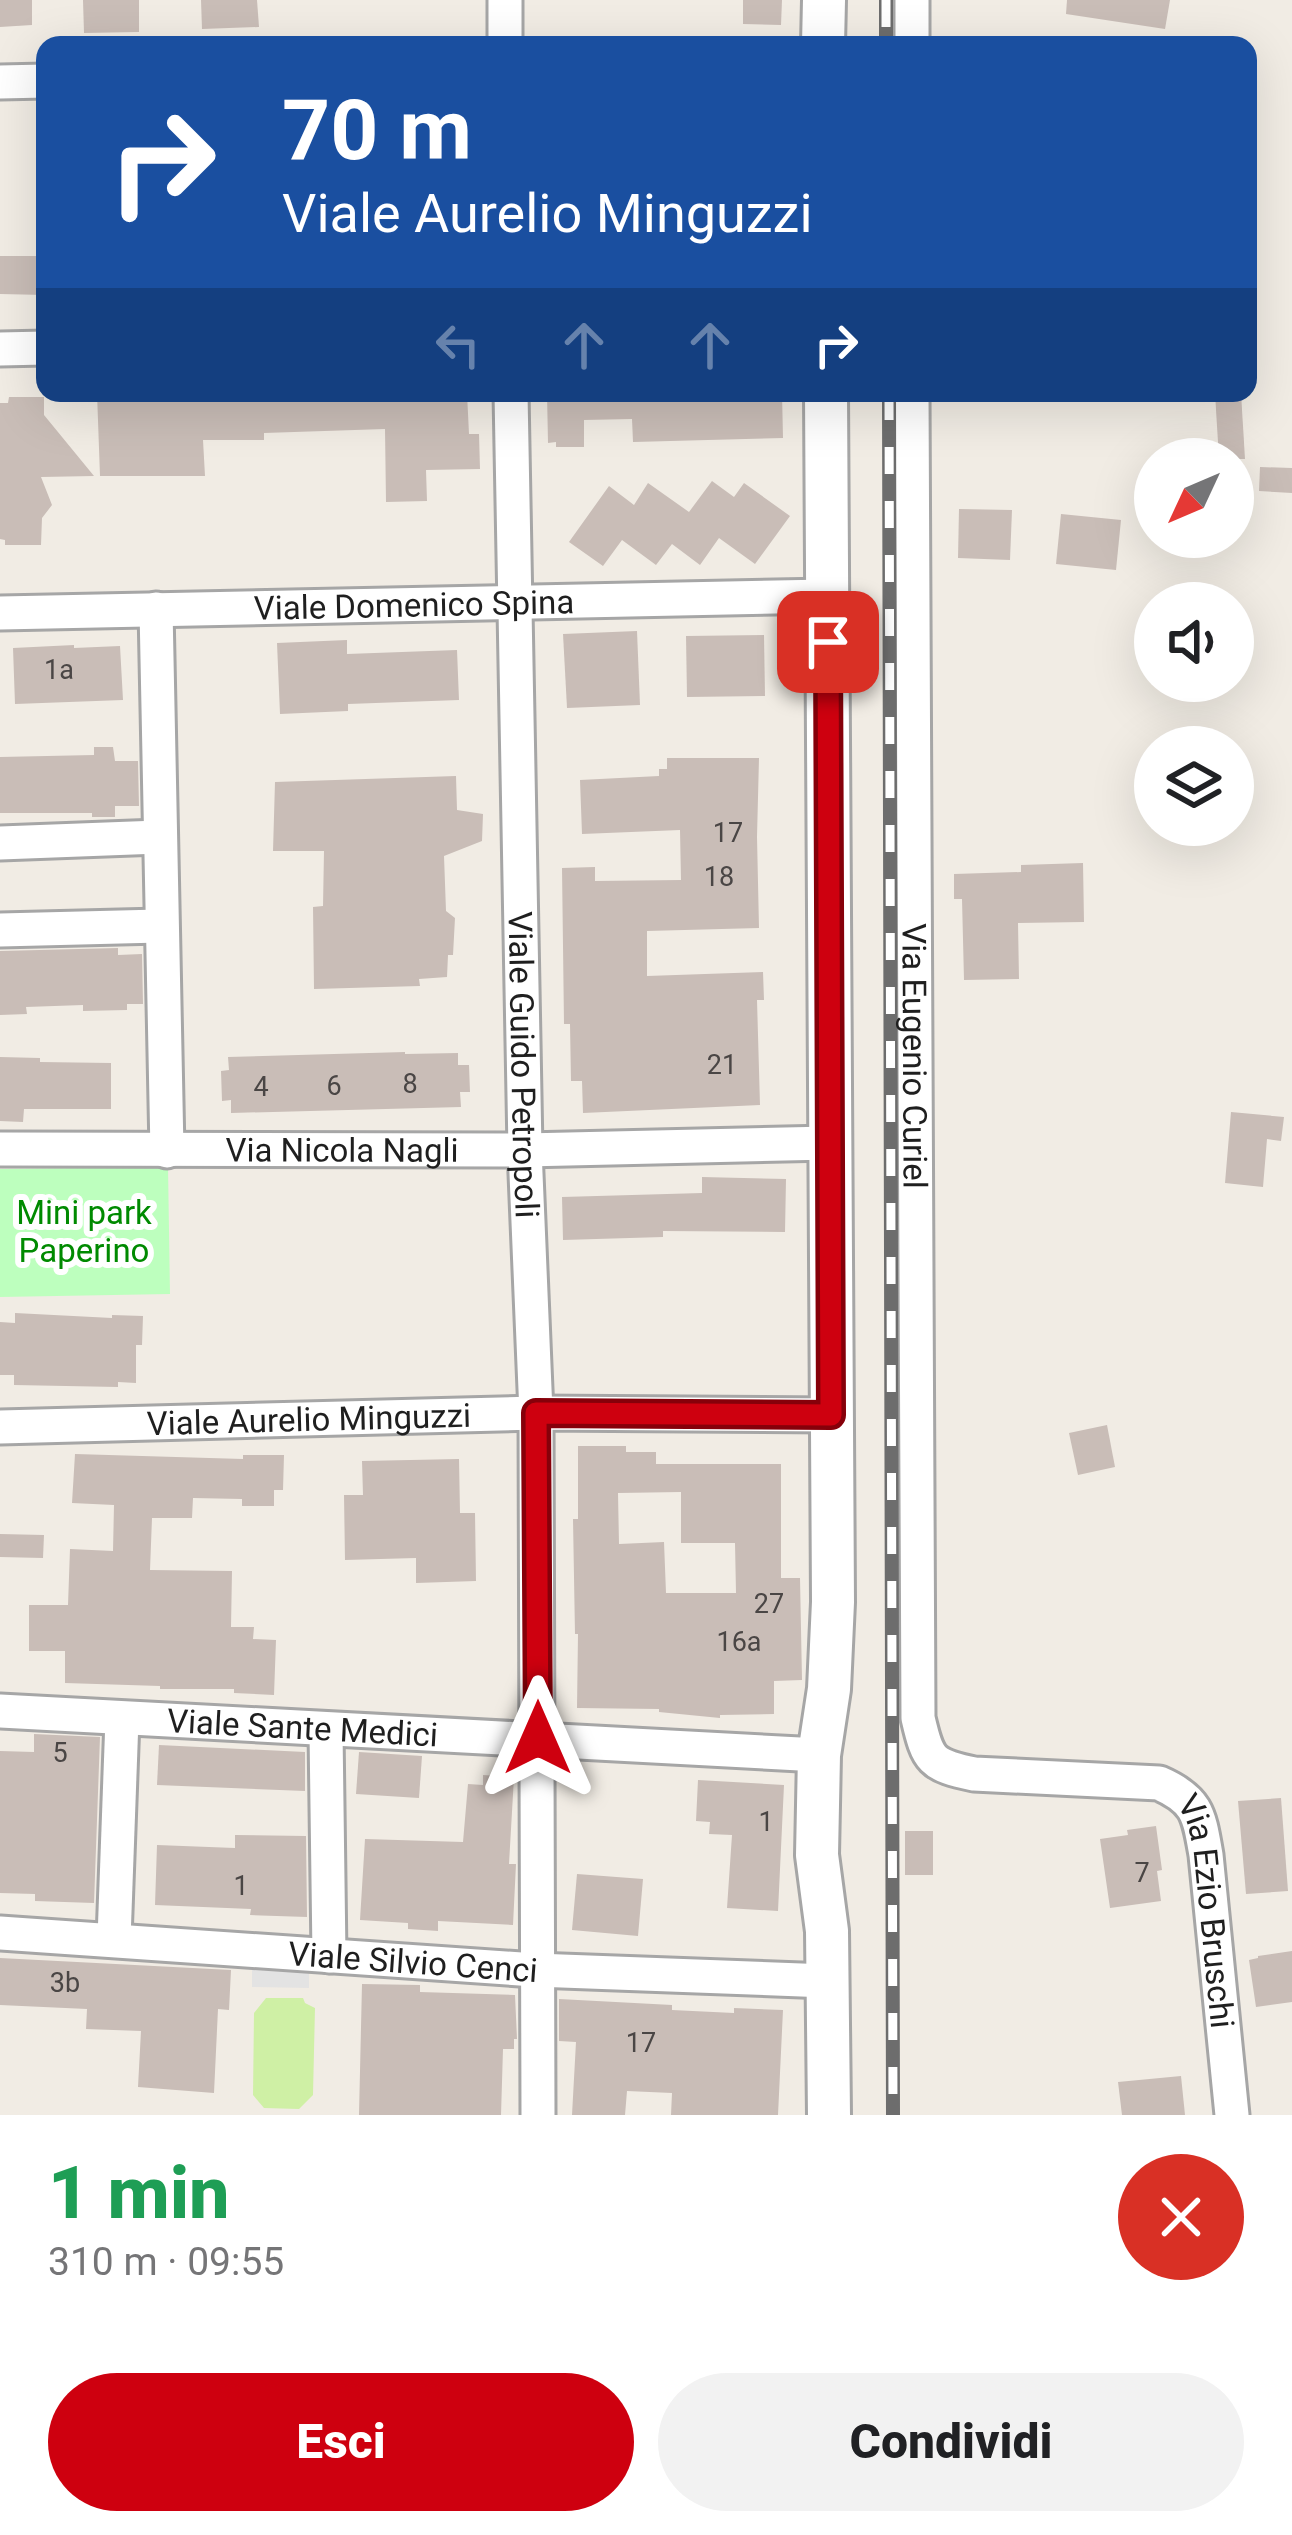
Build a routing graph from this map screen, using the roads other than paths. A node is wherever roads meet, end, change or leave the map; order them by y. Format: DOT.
graph roads {
  1 [pos="505,0"];
  2 [pos="824,0"];
  3 [pos="912,0"];
  4 [pos="505,36"];
  5 [pos="823,36"];
  6 [pos="912,36"];
  7 [pos="36,81"];
  8 [pos="0,82"];
  9 [pos="36,348"];
  10 [pos="0,349"];
  11 [pos="511,402"];
  12 [pos="826,402"];
  13 [pos="912,402"];
  14 [pos="828,596"];
  15 [pos="516,604"];
  16 [pos="156,609"];
  17 [pos="0,614"];
  18 [pos="159,837"];
  19 [pos="0,843"];
  20 [pos="160,926"];
  21 [pos="0,930"];
  22 [pos="830,1143"];
  23 [pos="0,1149"];
  24 [pos="525,1150"];
  25 [pos="167,1151"];
  26 [pos="536,1413"];
  27 [pos="831,1415"];
  28 [pos="0,1427"];
  29 [pos="0,1712"];
  30 [pos="918,1718"];
  31 [pos="122,1719"];
  32 [pos="326,1731"];
  33 [pos="538,1738"];
  34 [pos="819,1755"];
  35 [pos="0,1933"];
  36 [pos="114,1939"];
  37 [pos="329,1956"];
  38 [pos="536,1970"];
  39 [pos="828,1981"];
  40 [pos="538,2115"];
  41 [pos="829,2115"];
  42 [pos="1232,2115"];
  1 -- 4 [label="street"];
  2 -- 5 [label="street"];
  3 -- 6 [label="street"];
  7 -- 8 [label="street"];
  9 -- 10 [label="street"];
  11 -- 15 [label="street, Viale Guido Petropoli"];
  12 -- 14 [label="street"];
  13 -- 30 [label="street, Via Eugenio Curiel"];
  14 -- 15 [label="street, Viale Domenico Spina"];
  14 -- 22 [label="street"];
  15 -- 16 [label="street, Viale Domenico Spina"];
  15 -- 24 [label="street, Viale Guido Petropoli"];
  16 -- 17 [label="street, Viale Domenico Spina"];
  16 -- 18 [label="street"];
  18 -- 19 [label="street"];
  18 -- 20 [label="street"];
  20 -- 21 [label="street"];
  20 -- 25 [label="street"];
  22 -- 24 [label="street, Via Nicola Nagli"];
  22 -- 27 [label="street"];
  23 -- 25 [label="street, Via Nicola Nagli"];
  24 -- 25 [label="street, Via Nicola Nagli"];
  24 -- 26 [label="street, Viale Guido Petropoli"];
  26 -- 27 [label="street, Viale Aurelio Minguzzi"];
  26 -- 28 [label="street, Viale Aurelio Minguzzi"];
  26 -- 33 [label="street, Viale Guido Petropoli"];
  27 -- 34 [label="street"];
  29 -- 31 [label="street, Viale Sante Medici"];
  30 -- 42 [label="street, Via Ezio Bruschi"];
  31 -- 32 [label="street, Viale Sante Medici"];
  31 -- 36 [label="street"];
  32 -- 33 [label="street, Viale Sante Medici"];
  32 -- 37 [label="street"];
  33 -- 34 [label="street, Viale Sante Medici"];
  33 -- 38 [label="street, Viale Guido Petropoli"];
  34 -- 39 [label="street"];
  35 -- 36 [label="street, Viale Silvio Cenci"];
  36 -- 37 [label="street, Viale Silvio Cenci"];
  37 -- 38 [label="street, Viale Silvio Cenci"];
  38 -- 39 [label="street, Viale Silvio Cenci"];
  38 -- 40 [label="street, Viale Guido Petropoli"];
  39 -- 41 [label="street"];
}
